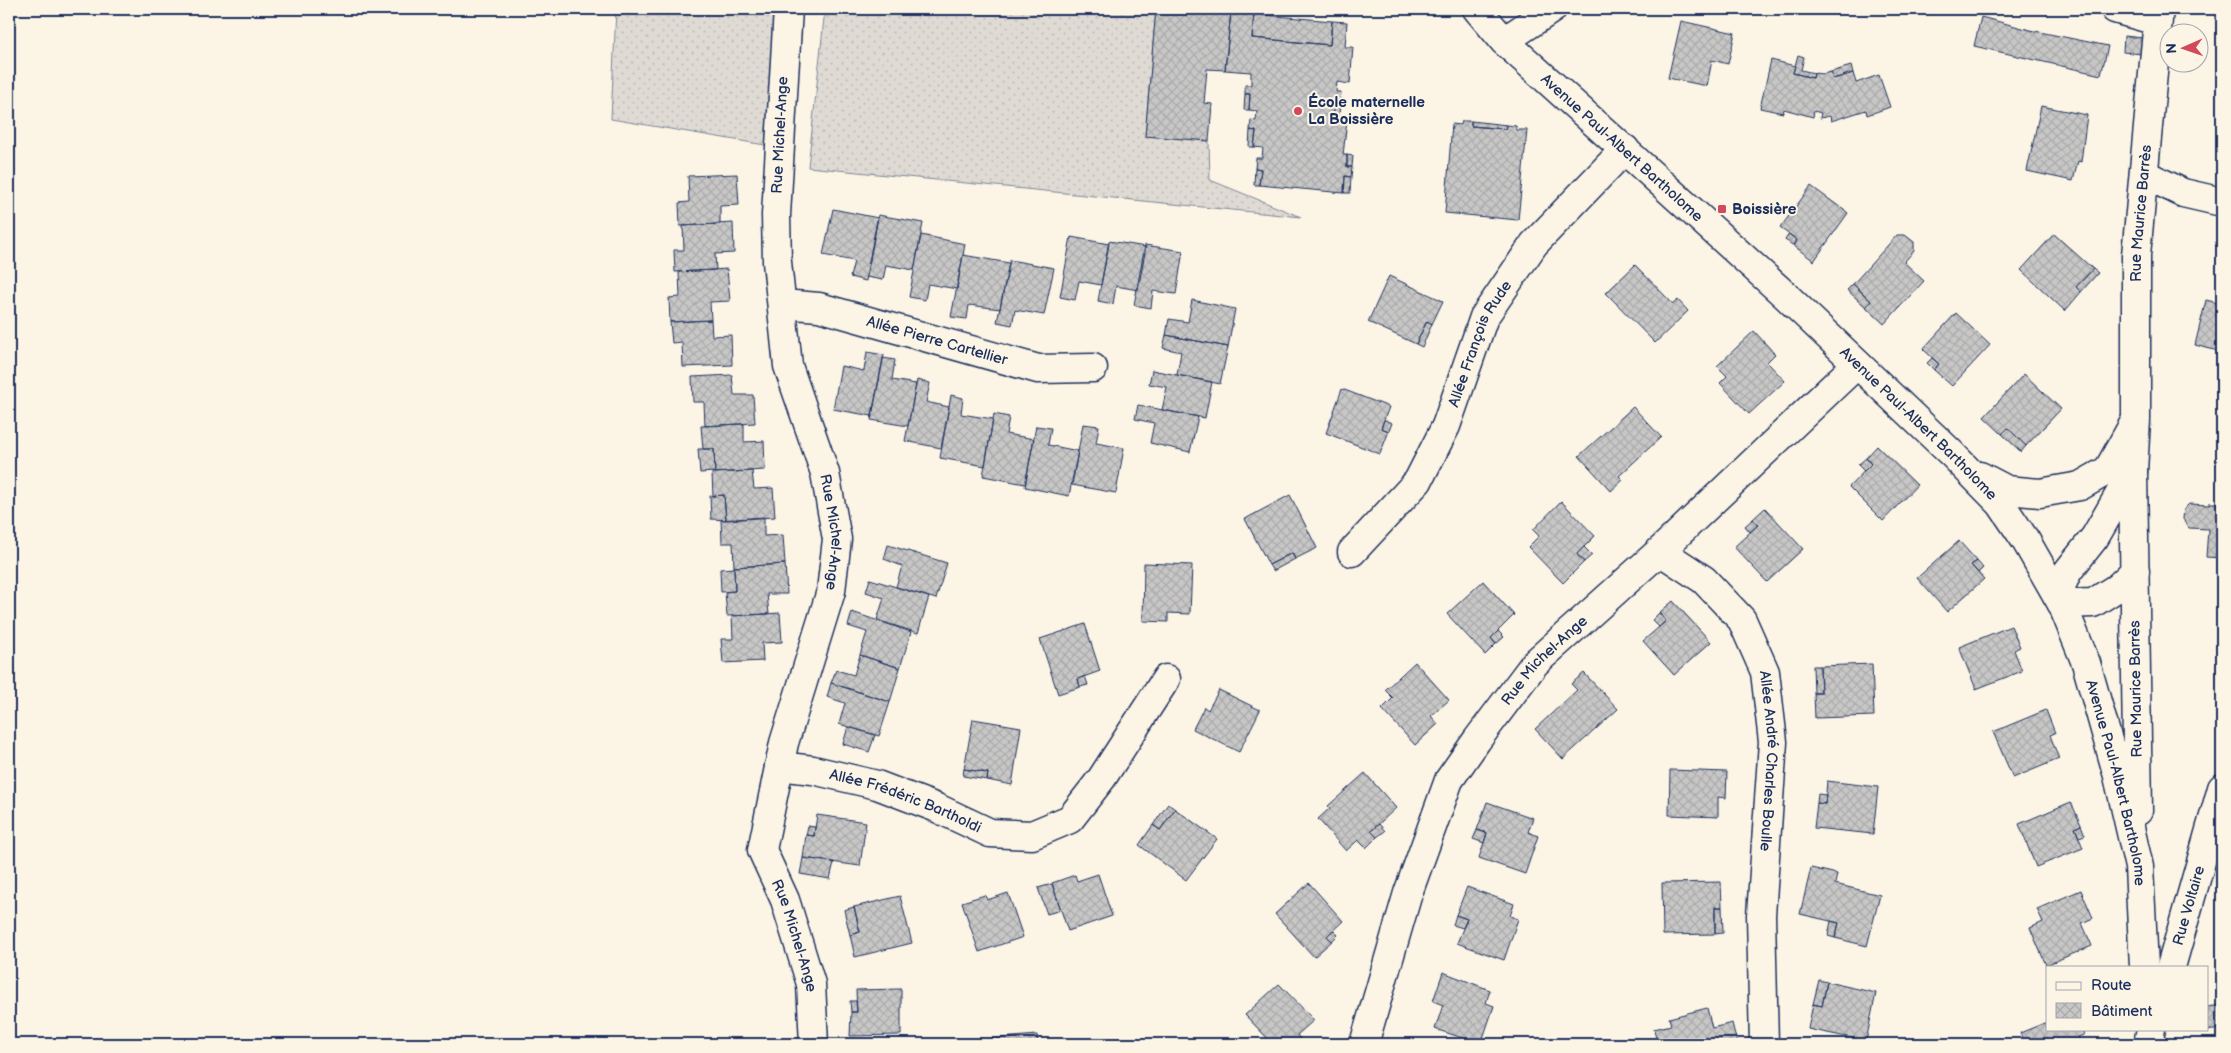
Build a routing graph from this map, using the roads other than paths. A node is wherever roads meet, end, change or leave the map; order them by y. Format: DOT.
graph roads {
  1 [pos="788,9"];
  2 [pos="1477,9"];
  3 [pos="1552,9"];
  4 [pos="2115,9"];
  5 [pos="2158,15"];
  6 [pos="1504,41"];
  7 [pos="1624,149"];
  8 [pos="2144,174"];
  9 [pos="2222,202"];
  10 [pos="782,304"];
  11 [pos="1857,364"];
  12 [pos="1093,368"];
  13 [pos="2136,420"];
  14 [pos="1952,454"];
  15 [pos="2133,471"];
  16 [pos="1660,551"];
  17 [pos="1352,552"];
  18 [pos="2135,571"];
  19 [pos="2059,600"];
  20 [pos="1166,679"];
  21 [pos="779,766"];
  22 [pos="2222,788"];
  23 [pos="2139,867"];
  24 [pos="2144,966"];
  25 [pos="2171,966"];
  26 [pos="814,1044"];
  27 [pos="1364,1044"];
  28 [pos="1764,1044"];
  1 -- 10 [label="street, Rue Michel-Ange"];
  2 -- 6 [label="street, Avenue Paul-Albert Bartholome"];
  3 -- 6 [label="street"];
  4 -- 5 [label="street"];
  5 -- 8 [label="street, Rue Maurice Barrès"];
  6 -- 7 [label="street, Avenue Paul-Albert Bartholome"];
  7 -- 11 [label="street, Avenue Paul-Albert Bartholome"];
  7 -- 17 [label="street, Allée François Rude"];
  8 -- 9 [label="street"];
  8 -- 13 [label="street, Rue Maurice Barrès"];
  10 -- 12 [label="street, Allée Pierre Cartellier"];
  10 -- 21 [label="street, Rue Michel-Ange"];
  11 -- 14 [label="street, Avenue Paul-Albert Bartholome"];
  11 -- 16 [label="street, Rue Michel-Ange"];
  13 -- 14 [label="street, Rue Maurice Barrès"];
  13 -- 15 [label="street, Rue Maurice Barrès"];
  14 -- 19 [label="street, Avenue Paul-Albert Bartholome"];
  15 -- 18 [label="street, Rue Maurice Barrès"];
  15 -- 19 [label="street, Rue Maurice Barrès"];
  16 -- 27 [label="street, Rue Michel-Ange"];
  16 -- 28 [label="street, Allée André Charles Boulle"];
  18 -- 19 [label="street"];
  18 -- 23 [label="street, Rue Maurice Barrès"];
  19 -- 23 [label="street, Avenue Paul-Albert Bartholome"];
  20 -- 21 [label="street, Allée Frédéric Bartholdi"];
  21 -- 26 [label="street, Rue Michel-Ange"];
  22 -- 25 [label="street, Rue Voltaire"];
  23 -- 24 [label="street, Avenue Paul-Albert Bartholome"];
}
